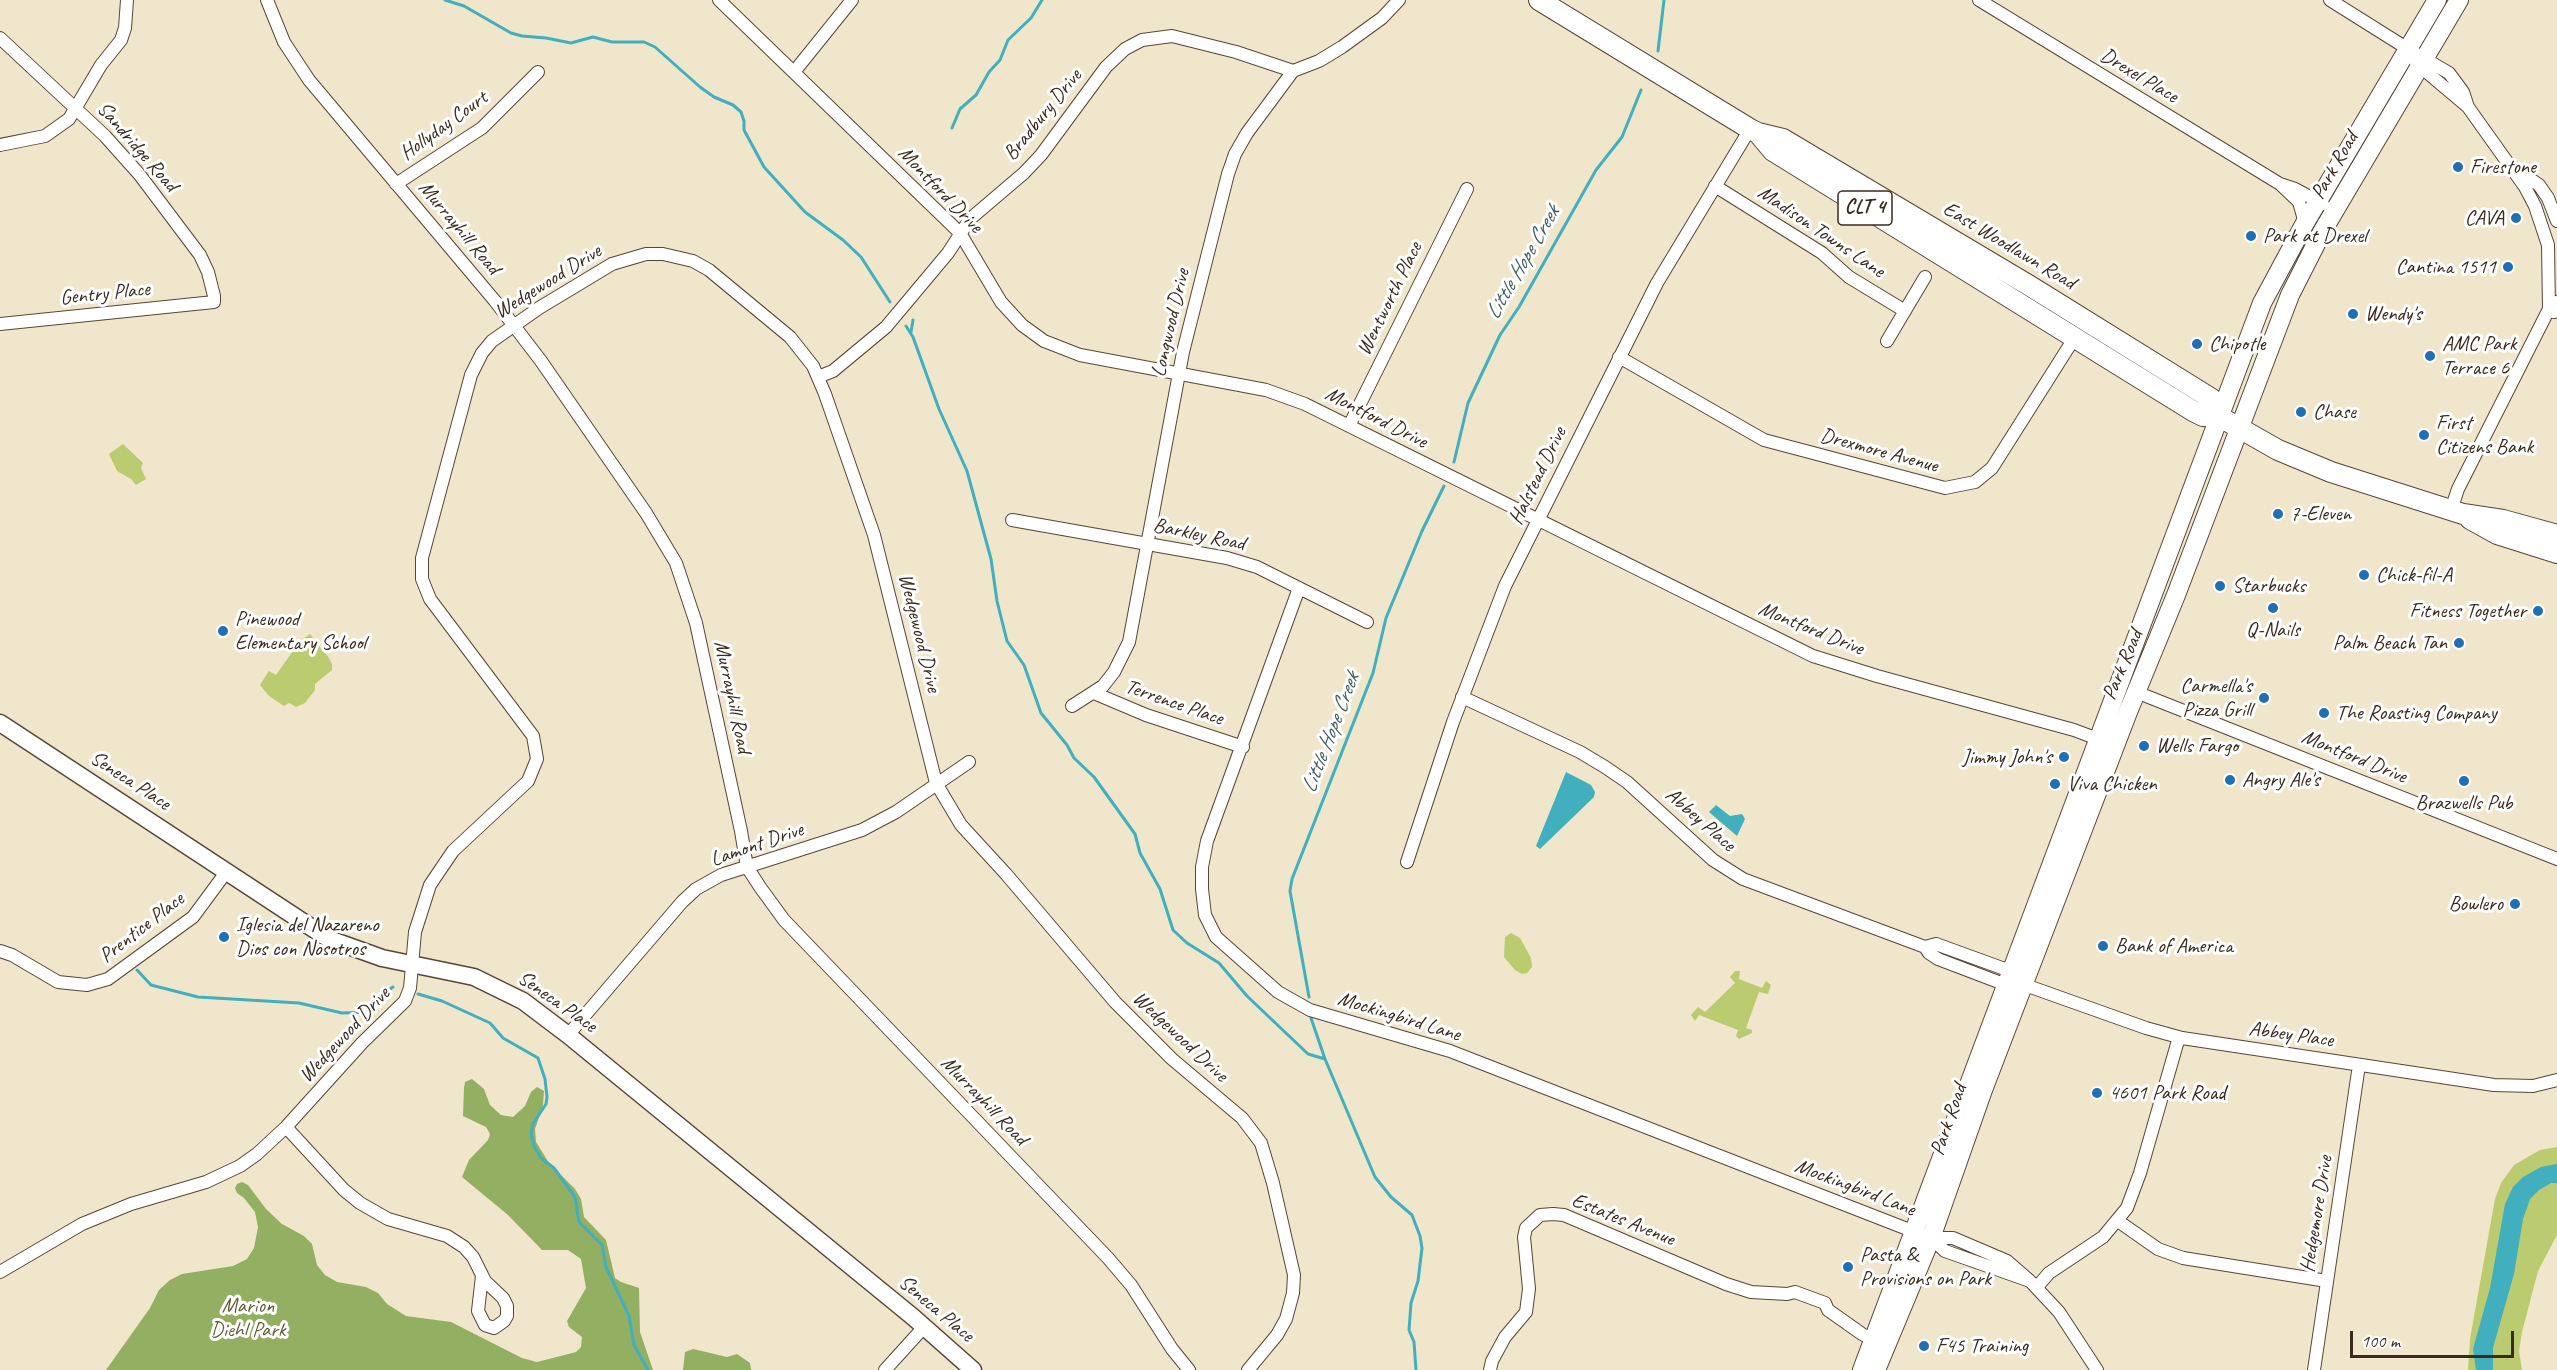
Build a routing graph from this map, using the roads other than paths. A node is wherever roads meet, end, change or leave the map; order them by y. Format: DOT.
graph roads {
  1 [pos="127,0"];
  2 [pos="267,0"];
  3 [pos="719,0"];
  4 [pos="852,0"];
  5 [pos="1399,0"];
  6 [pos="1539,0"];
  7 [pos="1979,0"];
  8 [pos="2330,0"];
  9 [pos="2436,0"];
  10 [pos="2459,0"];
  11 [pos="0,38"];
  12 [pos="2408,49"];
  13 [pos="2422,62"];
  14 [pos="1293,71"];
  15 [pos="538,72"];
  16 [pos="794,72"];
  17 [pos="76,108"];
  18 [pos="1754,131"];
  19 [pos="0,145"];
  20 [pos="2509,165"];
  21 [pos="396,184"];
  22 [pos="2280,184"];
  23 [pos="1715,186"];
  24 [pos="1467,189"];
  25 [pos="2318,201"];
  26 [pos="2335,211"];
  27 [pos="2557,221"];
  28 [pos="2305,224"];
  29 [pos="960,233"];
  30 [pos="1925,277"];
  31 [pos="214,302"];
  32 [pos="2554,308"];
  33 [pos="1905,311"];
  34 [pos="0,324"];
  35 [pos="514,325"];
  36 [pos="2075,337"];
  37 [pos="1887,341"];
  38 [pos="1619,357"];
  39 [pos="1179,373"];
  40 [pos="818,377"];
  41 [pos="2220,417"];
  42 [pos="1349,426"];
  43 [pos="2238,428"];
  44 [pos="2457,512"];
  45 [pos="1012,519"];
  46 [pos="1538,521"];
  47 [pos="2557,535"];
  48 [pos="1148,544"];
  49 [pos="2557,553"];
  50 [pos="1299,588"];
  51 [pos="1367,622"];
  52 [pos="2136,692"];
  53 [pos="1094,693"];
  54 [pos="1462,697"];
  55 [pos="1072,706"];
  56 [pos="0,723"];
  57 [pos="2107,742"];
  58 [pos="1243,747"];
  59 [pos="969,762"];
  60 [pos="936,783"];
  61 [pos="2557,858"];
  62 [pos="1407,862"];
  63 [pos="747,867"];
  64 [pos="226,871"];
  65 [pos="0,951"];
  66 [pos="412,964"];
  67 [pos="2015,981"];
  68 [pos="568,1035"];
  69 [pos="2179,1037"];
  70 [pos="2359,1065"];
  71 [pos="2557,1080"];
  72 [pos="286,1127"];
  73 [pos="2118,1221"];
  74 [pos="1923,1235"];
  75 [pos="0,1272"];
  76 [pos="482,1276"];
  77 [pos="2327,1281"];
  78 [pos="2034,1284"];
  79 [pos="924,1327"];
  80 [pos="1881,1345"];
  81 [pos="885,1370"];
  82 [pos="973,1370"];
  83 [pos="1190,1370"];
  84 [pos="1248,1370"];
  85 [pos="1490,1370"];
  86 [pos="1862,1370"];
  87 [pos="1876,1370"];
  88 [pos="2097,1370"];
  89 [pos="2314,1370"];
  1 -- 17 [label="street"];
  2 -- 21 [label="street, Murrayhill Road"];
  3 -- 16 [label="street, Montford Drive"];
  4 -- 16 [label="street"];
  5 -- 14 [label="street"];
  6 -- 18 [label="main road, East Woodlawn Road"];
  7 -- 22 [label="street, Drexel Place"];
  8 -- 12 [label="street"];
  9 -- 12 [label="main road, Park Road"];
  10 -- 13 [label="main road, Park Road"];
  11 -- 17 [label="street, Sandridge Road"];
  12 -- 13 [label="street"];
  12 -- 25 [label="main road, Park Road"];
  13 -- 20 [label="street"];
  13 -- 26 [label="main road, Park Road"];
  14 -- 29 [label="street, Bradbury Drive"];
  14 -- 39 [label="street, Longwood Drive"];
  15 -- 21 [label="street, Hollyday Court"];
  16 -- 29 [label="street, Montford Drive"];
  17 -- 19 [label="street"];
  17 -- 31 [label="street, Sandridge Road"];
  18 -- 23 [label="street, Halstead Drive"];
  18 -- 36 [label="main road, East Woodlawn Road / CLT 4"];
  18 -- 41 [label="main road, East Woodlawn Road"];
  20 -- 27 [label="street"];
  20 -- 32 [label="street"];
  21 -- 35 [label="street, Murrayhill Road"];
  22 -- 25 [label="street, Drexel Place"];
  22 -- 28 [label="street, Drexel Place"];
  23 -- 33 [label="street, Madison Towns Lane"];
  23 -- 38 [label="street, Halstead Drive"];
  24 -- 42 [label="street, Wentworth Place"];
  25 -- 26 [label="street, Drexel Place"];
  25 -- 28 [label="main road, Park Road"];
  26 -- 43 [label="main road, Park Road"];
  28 -- 41 [label="main road, Park Road"];
  29 -- 39 [label="street, Montford Drive"];
  29 -- 40 [label="street, Bradbury Drive"];
  30 -- 33 [label="street"];
  31 -- 34 [label="street, Gentry Place"];
  32 -- 44 [label="street"];
  33 -- 37 [label="street"];
  35 -- 40 [label="street, Wedgewood Drive"];
  35 -- 63 [label="street, Murrayhill Road"];
  35 -- 66 [label="street, Wedgewood Drive"];
  36 -- 38 [label="street, Drexmore Avenue"];
  36 -- 41 [label="main road, East Woodlawn Road / CLT 4"];
  38 -- 46 [label="street, Halstead Drive"];
  39 -- 42 [label="street, Montford Drive"];
  39 -- 48 [label="street, Longwood Drive"];
  40 -- 60 [label="street, Wedgewood Drive"];
  41 -- 43 [label="main road, East Woodlawn Road"];
  41 -- 57 [label="main road, Park Road"];
  42 -- 46 [label="street, Montford Drive"];
  43 -- 44 [label="main road, East Woodlawn Road"];
  43 -- 52 [label="main road, Park Road"];
  44 -- 47 [label="main road, East Woodlawn Road"];
  44 -- 49 [label="main road, East Woodlawn Road"];
  45 -- 48 [label="street, Barkley Road"];
  46 -- 54 [label="street, Halstead Drive"];
  46 -- 57 [label="street, Montford Drive"];
  48 -- 50 [label="street, Barkley Road"];
  48 -- 53 [label="street, Longwood Drive"];
  50 -- 51 [label="street, Barkley Road"];
  50 -- 58 [label="street, Mockingbird Lane"];
  52 -- 57 [label="main road, Park Road"];
  52 -- 61 [label="street, Montford Drive"];
  53 -- 55 [label="street, Longwood Drive"];
  53 -- 58 [label="street, Terrence Place"];
  54 -- 62 [label="street, Halstead Drive"];
  54 -- 67 [label="street, Abbey Place"];
  56 -- 64 [label="street, Seneca Place"];
  57 -- 67 [label="main road, Park Road"];
  58 -- 74 [label="street, Mockingbird Lane"];
  59 -- 60 [label="street, Lamont Drive"];
  60 -- 63 [label="street, Lamont Drive"];
  60 -- 84 [label="street, Wedgewood Drive"];
  63 -- 68 [label="street, Lamont Drive"];
  63 -- 83 [label="street, Murrayhill Road"];
  64 -- 65 [label="street, Prentice Place"];
  64 -- 66 [label="street, Seneca Place"];
  66 -- 68 [label="street, Seneca Place"];
  66 -- 72 [label="street, Wedgewood Drive"];
  67 -- 69 [label="street, Abbey Place"];
  67 -- 74 [label="main road, Park Road"];
  68 -- 79 [label="street, Seneca Place"];
  69 -- 70 [label="street, Abbey Place"];
  69 -- 73 [label="street"];
  70 -- 71 [label="street, Abbey Place"];
  70 -- 77 [label="street, Hedgemore Drive"];
  72 -- 75 [label="street, Wedgewood Drive"];
  72 -- 76 [label="street"];
  73 -- 77 [label="street"];
  73 -- 78 [label="street"];
  74 -- 78 [label="street, Mockingbird Lane"];
  74 -- 80 [label="main road, Park Road"];
  77 -- 89 [label="street, Hedgemore Drive"];
  78 -- 88 [label="street, Mockingbird Lane"];
  79 -- 81 [label="street"];
  79 -- 82 [label="street, Seneca Place"];
  80 -- 85 [label="street, Estates Avenue"];
  80 -- 86 [label="main road, Park Road"];
  80 -- 87 [label="main road, Park Road"];
}
